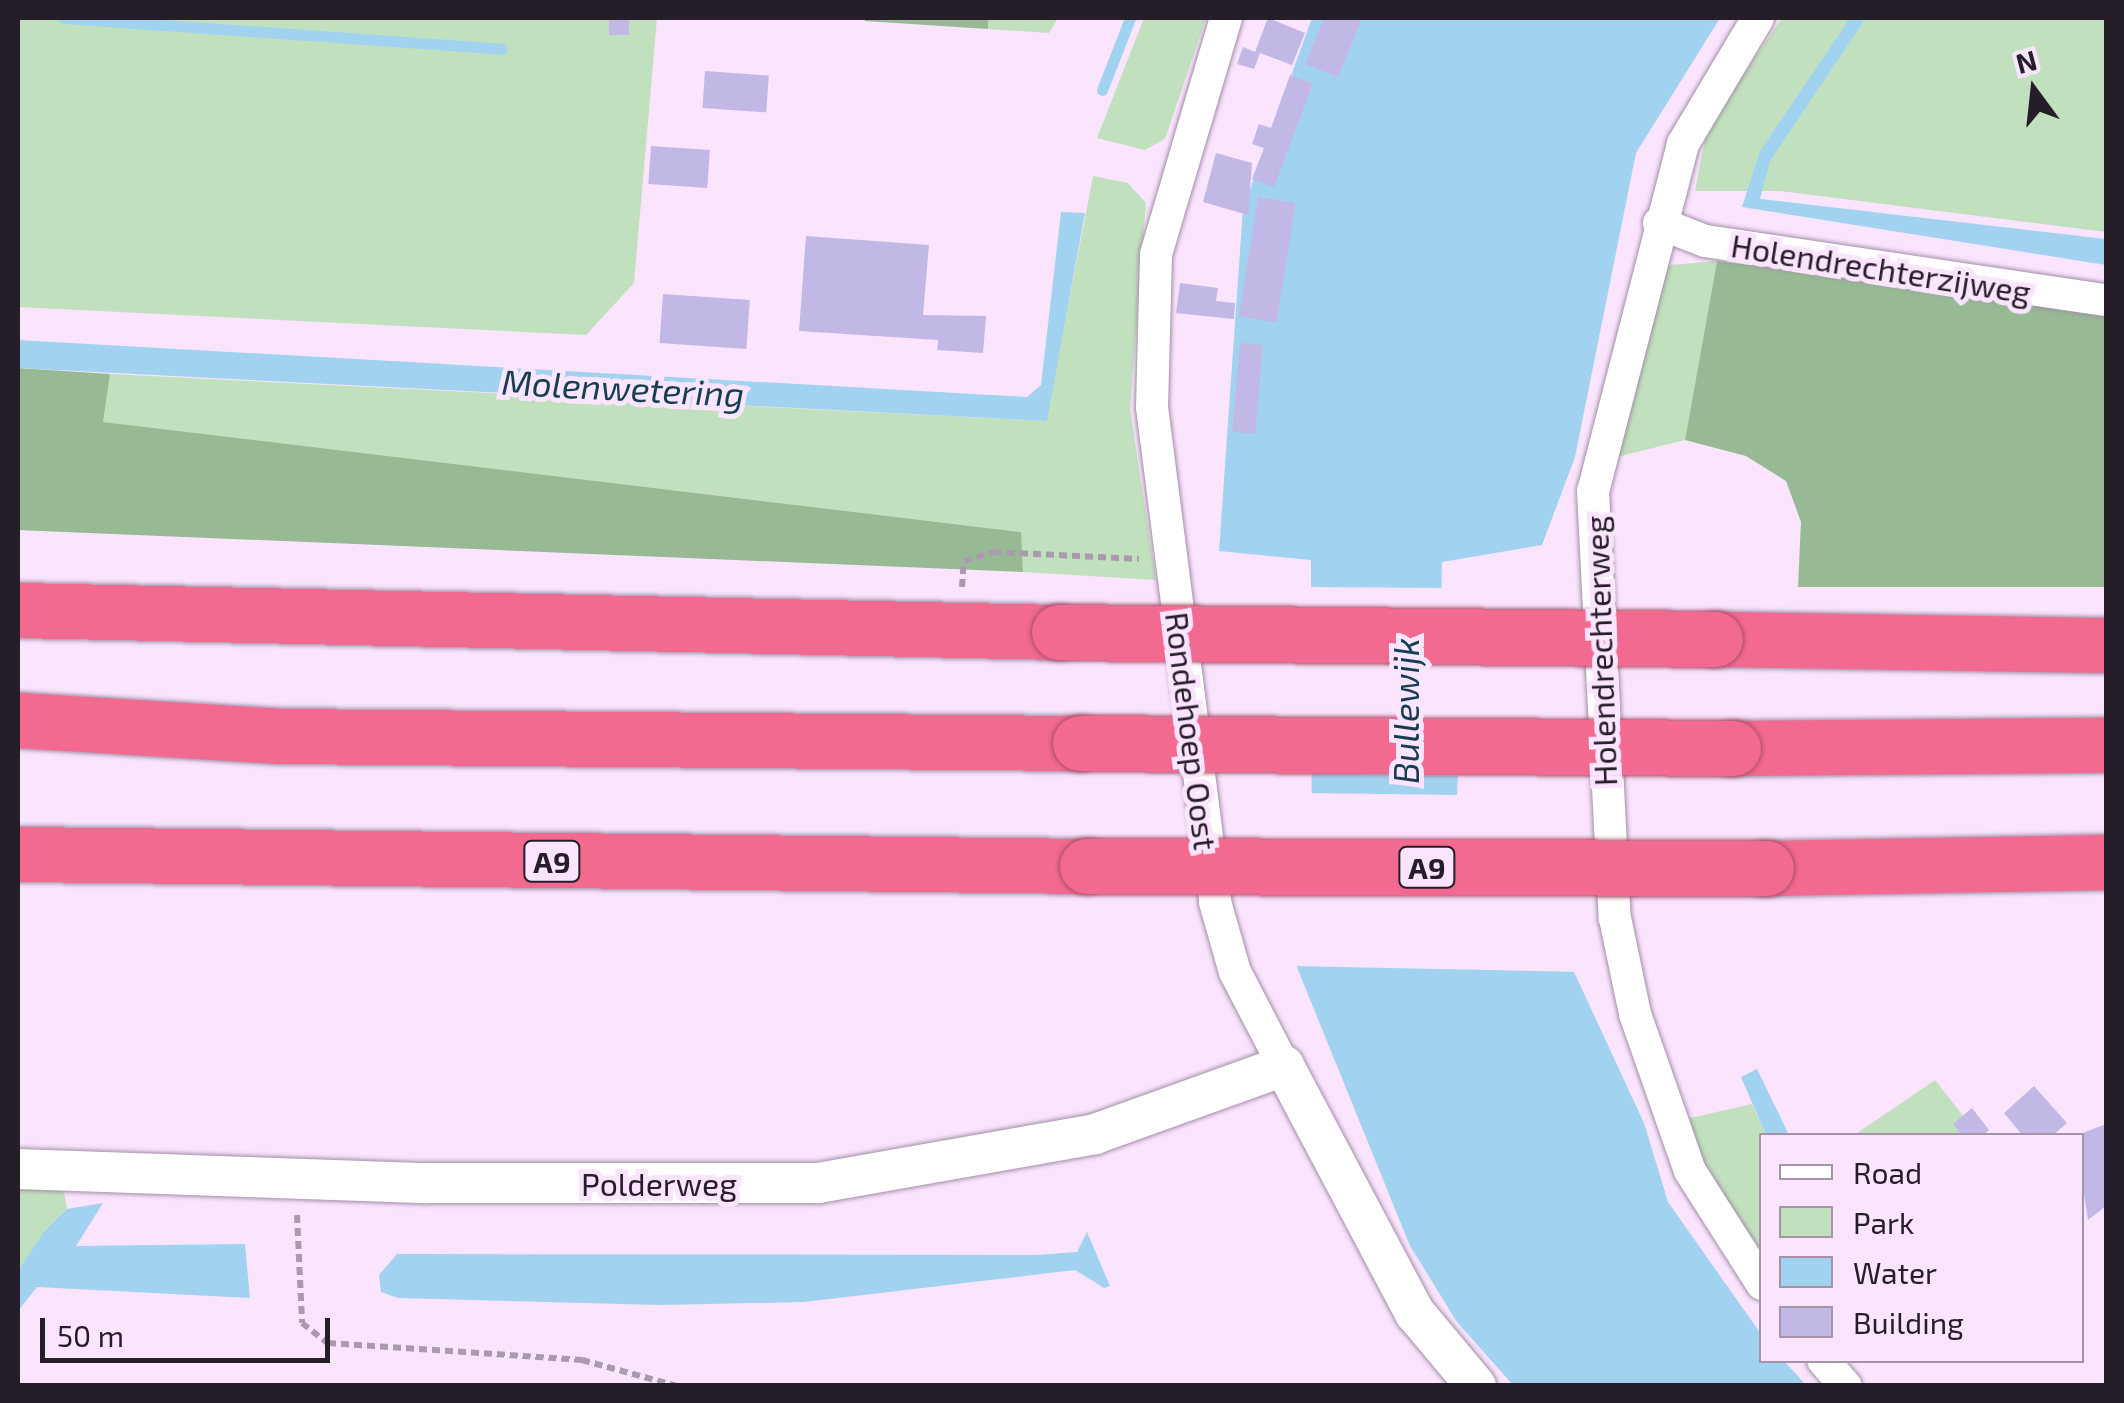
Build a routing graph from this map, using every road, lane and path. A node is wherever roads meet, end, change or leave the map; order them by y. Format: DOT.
graph roads {
  1 [pos="1226,18"];
  2 [pos="1758,18"];
  3 [pos="1659,222"];
  4 [pos="2106,300"];
  5 [pos="1144,559"];
  6 [pos="962,590"];
  7 [pos="18,610"];
  8 [pos="2106,646"];
  9 [pos="18,720"];
  10 [pos="2106,746"];
  11 [pos="18,854"];
  12 [pos="2106,862"];
  13 [pos="1284,1066"];
  14 [pos="18,1169"];
  15 [pos="296,1176"];
  16 [pos="1759,1280"];
  17 [pos="1825,1363"];
  18 [pos="678,1386"];
  19 [pos="1476,1386"];
  20 [pos="1846,1386"];
  1 -- 13 [label="street, Rondehoep Oost"];
  2 -- 3 [label="street, Holendrechterweg"];
  3 -- 4 [label="street, Holendrechterzijweg"];
  3 -- 16 [label="street, Holendrechterweg"];
  5 -- 6 [label="path"];
  7 -- 8 [label="highway, bridge"];
  9 -- 10 [label="highway, bridge"];
  11 -- 12 [label="highway, A9, bridge"];
  13 -- 15 [label="street, Polderweg"];
  13 -- 19 [label="street, Rondehoep Oost"];
  14 -- 15 [label="street, Polderweg"];
  15 -- 18 [label="path"];
  17 -- 20 [label="street"];
}
